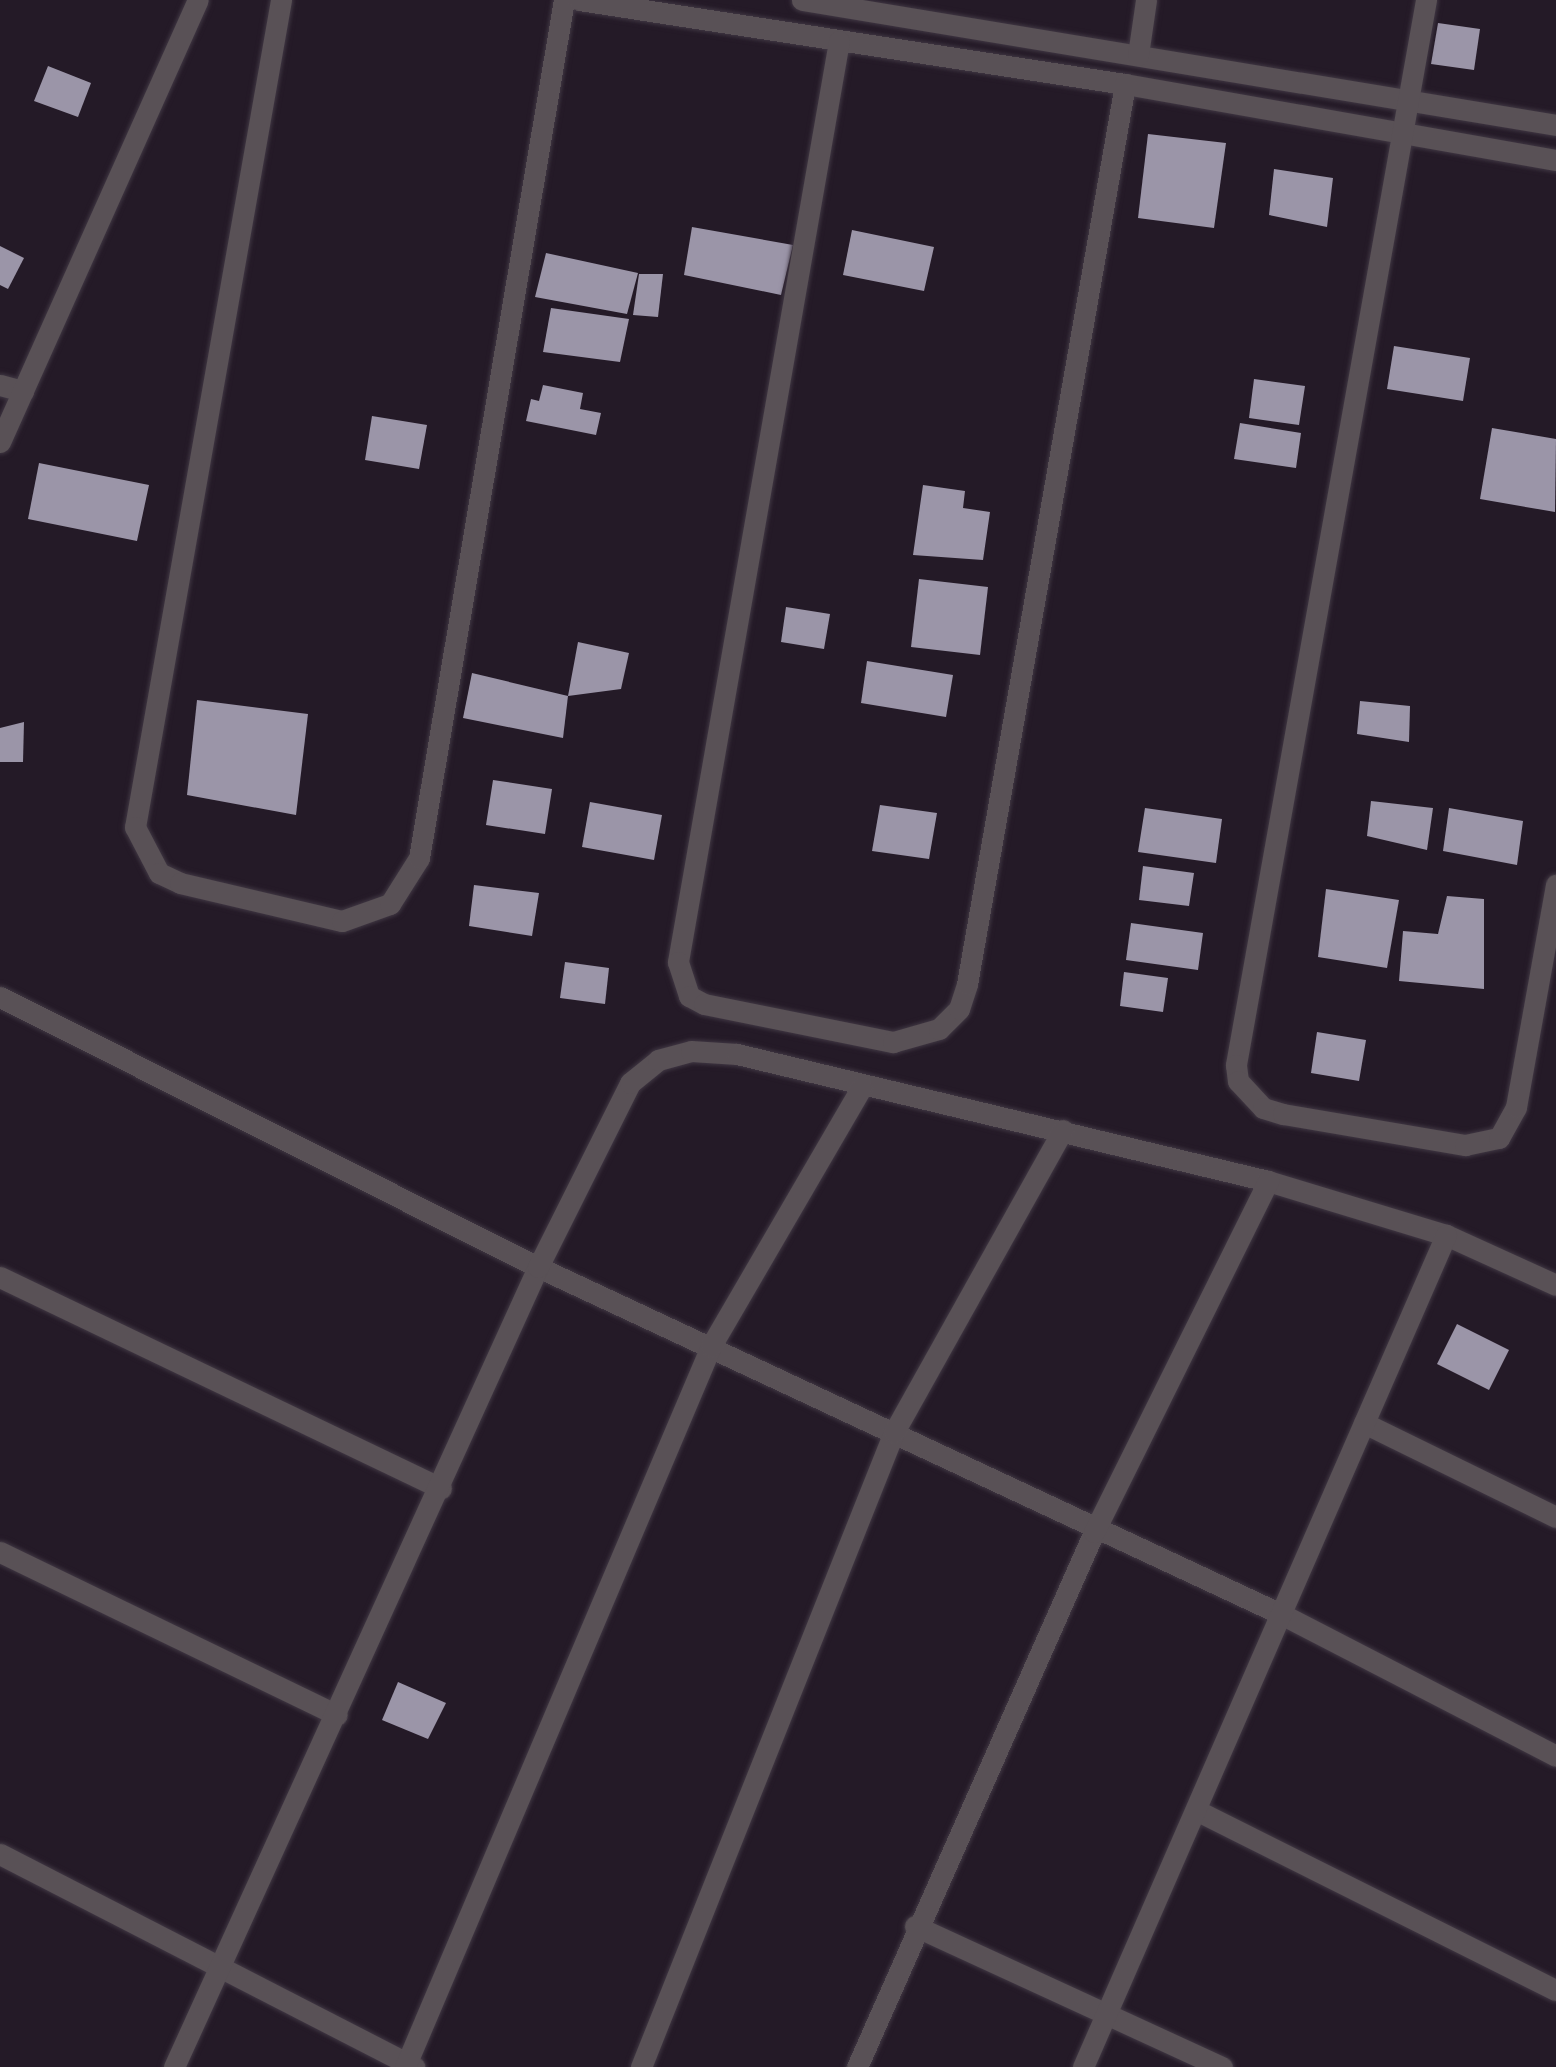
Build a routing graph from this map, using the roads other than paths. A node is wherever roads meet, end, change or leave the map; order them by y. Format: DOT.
graph roads {
  1 [pos="198,0"];
  2 [pos="281,0"];
  3 [pos="564,0"];
  4 [pos="579,0"];
  5 [pos="802,0"];
  6 [pos="1146,0"];
  7 [pos="1426,0"];
  8 [pos="846,3"];
  9 [pos="839,41"];
  10 [pos="1138,55"];
  11 [pos="1125,84"];
  12 [pos="1411,101"];
  13 [pos="1556,125"];
  14 [pos="1404,134"];
  15 [pos="1556,160"];
  16 [pos="0,385"];
  17 [pos="23,391"];
  18 [pos="0,442"];
  19 [pos="1556,886"];
  20 [pos="0,997"];
  21 [pos="862,1087"];
  22 [pos="1063,1130"];
  23 [pos="1268,1181"];
  24 [pos="1446,1234"];
  25 [pos="538,1267"];
  26 [pos="0,1277"];
  27 [pos="1556,1285"];
  28 [pos="711,1346"];
  29 [pos="1364,1423"];
  30 [pos="894,1432"];
  31 [pos="441,1488"];
  32 [pos="1556,1517"];
  33 [pos="1094,1532"];
  34 [pos="0,1552"];
  35 [pos="1283,1615"];
  36 [pos="337,1715"];
  37 [pos="1556,1756"];
  38 [pos="1198,1811"];
  39 [pos="0,1854"];
  40 [pos="915,1926"];
  41 [pos="223,1969"];
  42 [pos="1556,1990"];
  43 [pos="1106,2010"];
  44 [pos="408,2066"];
  45 [pos="174,2067"];
  46 [pos="641,2067"];
  47 [pos="857,2067"];
  48 [pos="1083,2067"];
  49 [pos="1222,2067"];
  1 -- 17 [label="street"];
  2 -- 3 [label="street"];
  4 -- 9 [label="street"];
  5 -- 8 [label="street"];
  6 -- 10 [label="street"];
  7 -- 12 [label="street"];
  8 -- 10 [label="street"];
  9 -- 11 [label="street"];
  9 -- 11 [label="street"];
  10 -- 12 [label="street"];
  11 -- 14 [label="street"];
  12 -- 13 [label="street"];
  12 -- 14 [label="street"];
  14 -- 15 [label="street"];
  14 -- 19 [label="street"];
  16 -- 17 [label="street"];
  17 -- 18 [label="street"];
  20 -- 25 [label="street"];
  21 -- 22 [label="street"];
  21 -- 25 [label="street"];
  21 -- 28 [label="street"];
  22 -- 23 [label="street"];
  22 -- 30 [label="street"];
  23 -- 24 [label="street"];
  23 -- 33 [label="street"];
  24 -- 27 [label="street"];
  24 -- 29 [label="street"];
  25 -- 28 [label="street"];
  25 -- 31 [label="street"];
  26 -- 31 [label="street"];
  28 -- 30 [label="street"];
  28 -- 44 [label="street"];
  29 -- 32 [label="street"];
  29 -- 35 [label="street"];
  30 -- 33 [label="street"];
  30 -- 46 [label="street"];
  31 -- 36 [label="street"];
  33 -- 35 [label="street"];
  33 -- 40 [label="street"];
  34 -- 36 [label="street"];
  35 -- 37 [label="street"];
  35 -- 38 [label="street"];
  36 -- 41 [label="street"];
  38 -- 42 [label="street"];
  38 -- 43 [label="street"];
  39 -- 41 [label="street"];
  40 -- 43 [label="street"];
  40 -- 47 [label="street"];
  41 -- 44 [label="street"];
  41 -- 45 [label="street"];
  43 -- 48 [label="street"];
  43 -- 49 [label="street"];
}
